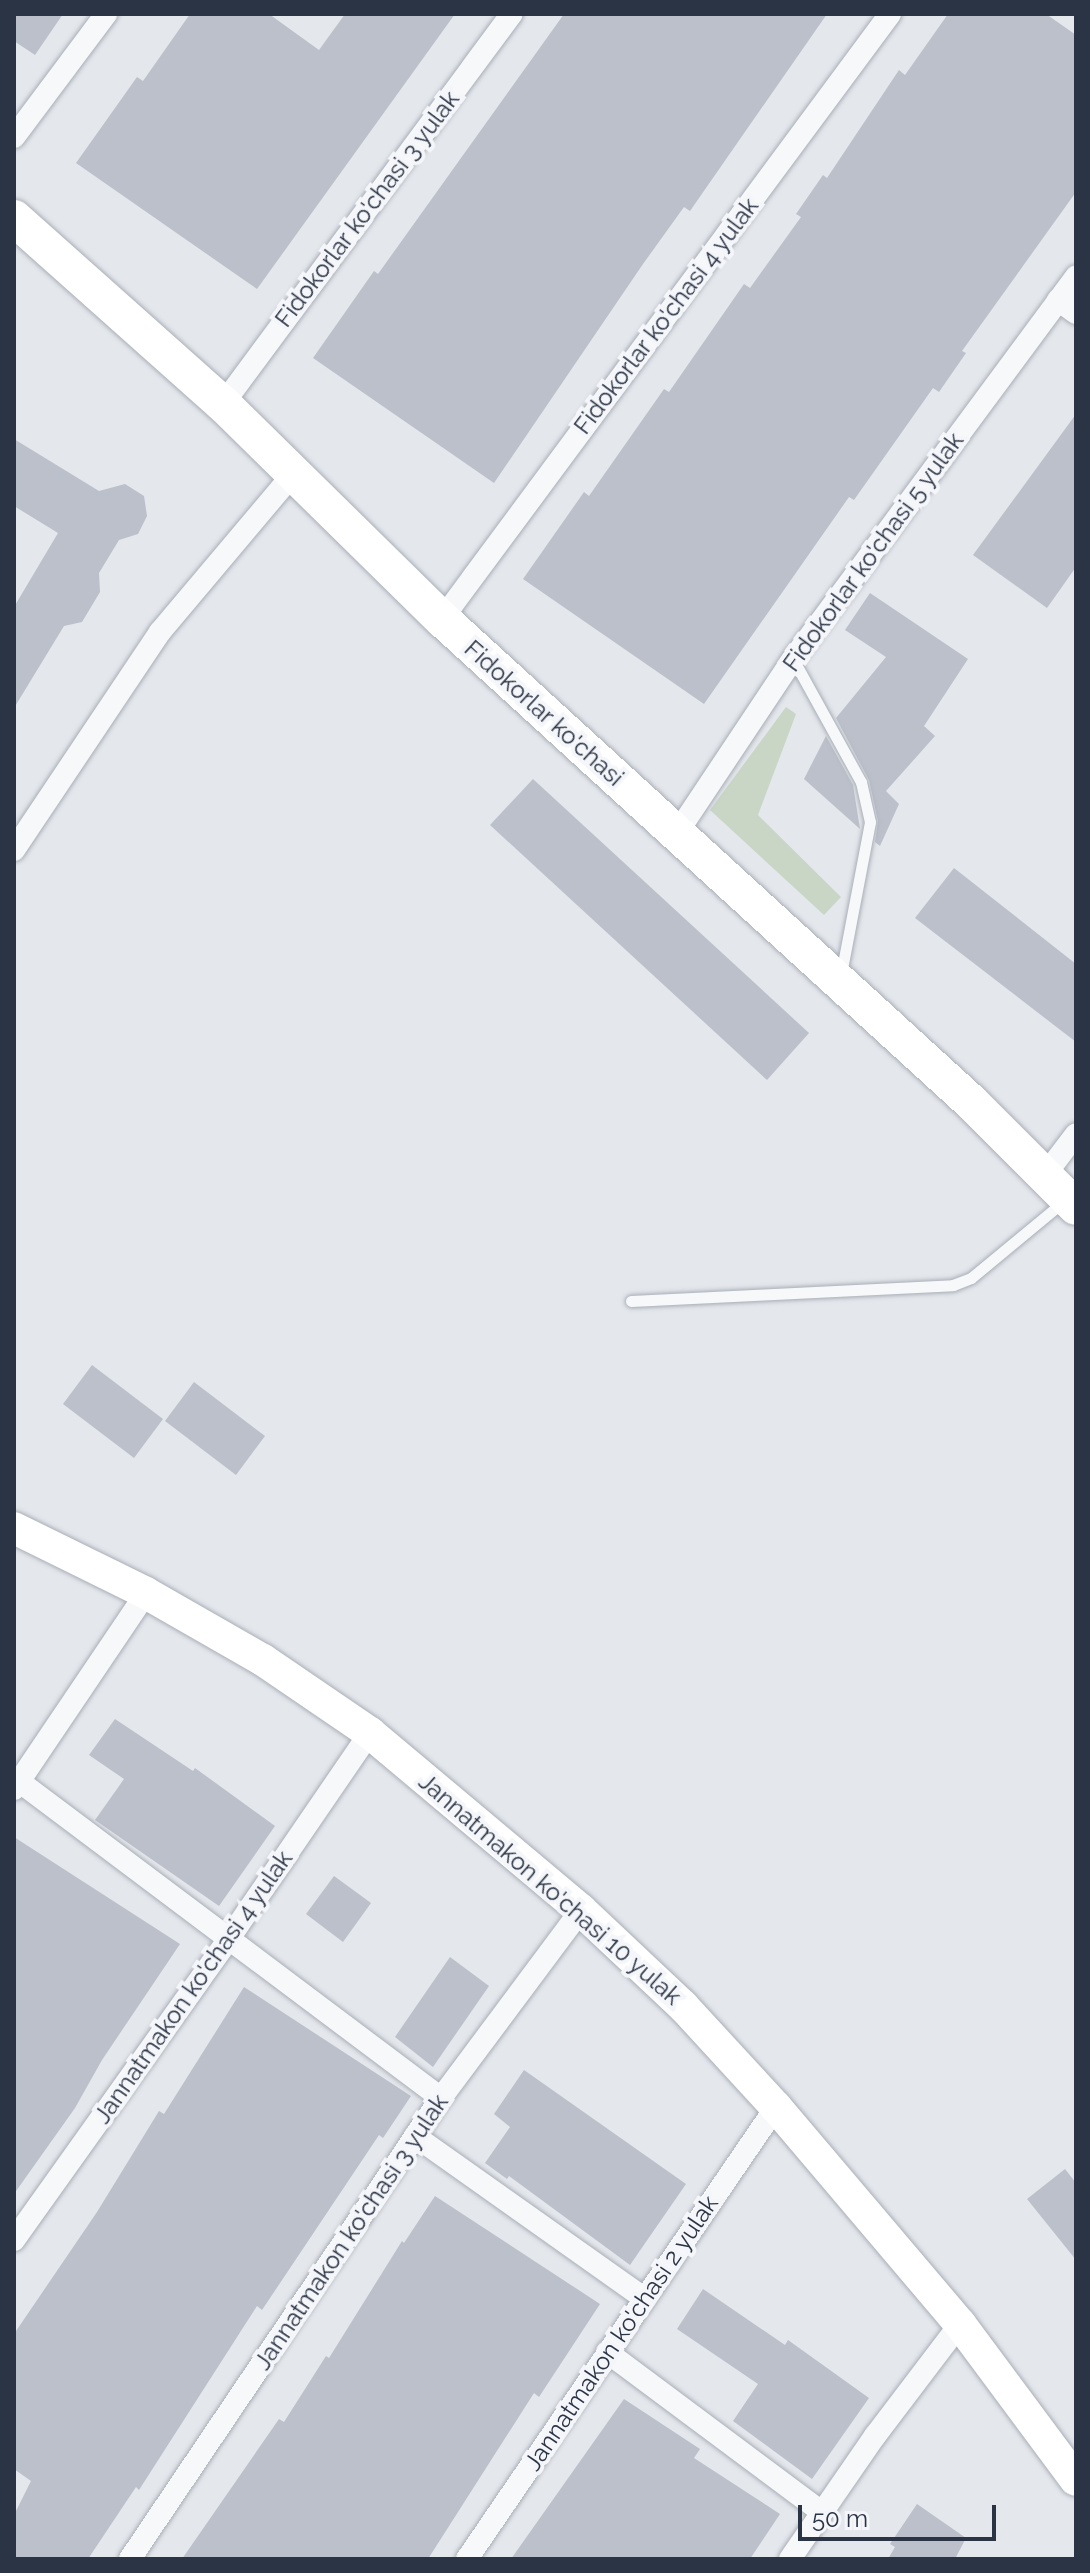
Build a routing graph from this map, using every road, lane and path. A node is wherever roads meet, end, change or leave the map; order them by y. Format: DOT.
graph roads {
  1 [pos="106,14"];
  2 [pos="512,14"];
  3 [pos="890,14"];
  4 [pos="14,137"];
  5 [pos="14,218"];
  6 [pos="1076,276"];
  7 [pos="1067,306"];
  8 [pos="223,404"];
  9 [pos="294,473"];
  10 [pos="442,619"];
  11 [pos="793,659"];
  12 [pos="677,833"];
  13 [pos="14,850"];
  14 [pos="840,983"];
  15 [pos="1076,1134"];
  16 [pos="1063,1193"];
  17 [pos="631,1301"];
  18 [pos="14,1528"];
  19 [pos="146,1593"];
  20 [pos="370,1733"];
  21 [pos="17,1785"];
  22 [pos="581,1910"];
  23 [pos="228,1940"];
  24 [pos="441,2098"];
  25 [pos="776,2107"];
  26 [pos="415,2136"];
  27 [pos="14,2240"];
  28 [pos="644,2298"];
  29 [pos="960,2324"];
  30 [pos="607,2352"];
  31 [pos="1076,2480"];
  32 [pos="822,2512"];
  33 [pos="130,2559"];
  34 [pos="467,2559"];
  35 [pos="790,2559"];
  1 -- 4 [label="street"];
  2 -- 8 [label="street, Fidokorlar ko'chasi 3 yulak"];
  3 -- 10 [label="street, Fidokorlar ko'chasi 4 yulak"];
  5 -- 8 [label="main road, Fidokorlar ko'chasi"];
  6 -- 7 [label="street, Fidokorlar ko'chasi 5 yulak"];
  7 -- 11 [label="street, Fidokorlar ko'chasi 5 yulak"];
  8 -- 9 [label="main road, Fidokorlar ko'chasi"];
  9 -- 10 [label="main road, Fidokorlar ko'chasi"];
  9 -- 13 [label="street"];
  10 -- 12 [label="main road, Fidokorlar ko'chasi"];
  11 -- 12 [label="street, Fidokorlar ko'chasi 5 yulak"];
  11 -- 14 [label="lane"];
  12 -- 14 [label="main road, Fidokorlar ko'chasi"];
  14 -- 16 [label="main road, Fidokorlar ko'chasi"];
  15 -- 16 [label="street"];
  16 -- 17 [label="lane"];
  18 -- 19 [label="street, Jannatmakon ko'chasi 10 yulak"];
  19 -- 20 [label="street, Jannatmakon ko'chasi 10 yulak"];
  19 -- 21 [label="street"];
  20 -- 22 [label="street, Jannatmakon ko'chasi 10 yulak"];
  20 -- 23 [label="street, Jannatmakon ko'chasi 4 yulak"];
  21 -- 23 [label="street"];
  22 -- 24 [label="street, Jannatmakon ko'chasi 3 yulak"];
  22 -- 25 [label="street, Jannatmakon ko'chasi 10 yulak"];
  23 -- 24 [label="street"];
  23 -- 27 [label="street, Jannatmakon ko'chasi 4 yulak"];
  24 -- 26 [label="street, Jannatmakon ko'chasi 3 yulak"];
  25 -- 28 [label="street, Jannatmakon ko'chasi 2 yulak"];
  25 -- 29 [label="street, Jannatmakon ko'chasi 10 yulak"];
  26 -- 28 [label="street"];
  26 -- 33 [label="street, Jannatmakon ko'chasi 3 yulak"];
  28 -- 30 [label="street, Jannatmakon ko'chasi 2 yulak"];
  29 -- 31 [label="street, Jannatmakon ko'chasi 10 yulak"];
  29 -- 32 [label="street"];
  30 -- 32 [label="street"];
  30 -- 34 [label="street, Jannatmakon ko'chasi 2 yulak"];
  32 -- 35 [label="street"];
}
